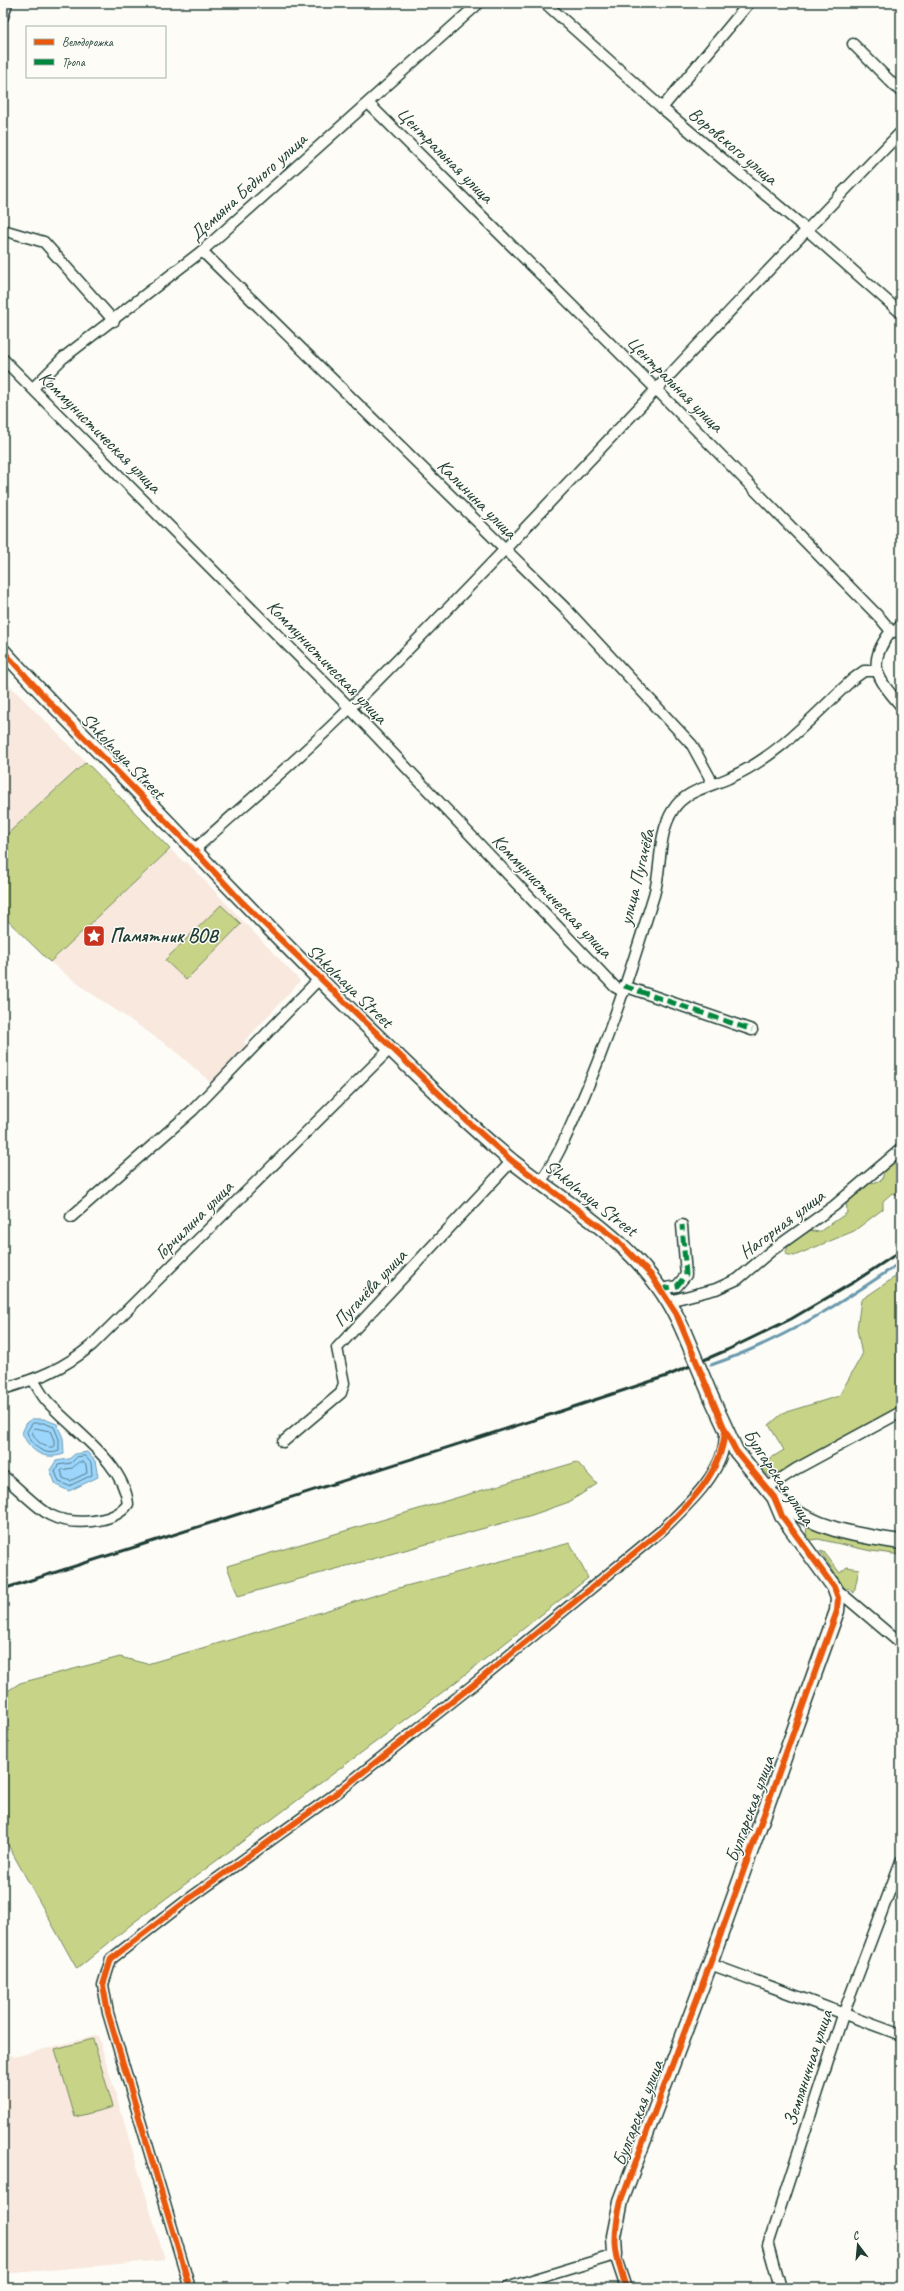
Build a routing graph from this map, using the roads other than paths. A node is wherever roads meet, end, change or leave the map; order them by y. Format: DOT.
graph roads {
  1 [pos="7,3"];
  2 [pos="479,3"];
  3 [pos="546,3"];
  4 [pos="749,3"];
  5 [pos="3,17"];
  6 [pos="853,44"];
  7 [pos="901,92"];
  8 [pos="368,103"];
  9 [pos="662,108"];
  10 [pos="901,132"];
  11 [pos="806,229"];
  12 [pos="3,230"];
  13 [pos="202,251"];
  14 [pos="901,313"];
  15 [pos="114,321"];
  16 [pos="3,359"];
  17 [pos="33,388"];
  18 [pos="656,388"];
  19 [pos="505,550"];
  20 [pos="901,625"];
  21 [pos="891,631"];
  22 [pos="3,651"];
  23 [pos="876,671"];
  24 [pos="901,706"];
  25 [pos="349,709"];
  26 [pos="709,785"];
  27 [pos="194,850"];
  28 [pos="320,978"];
  29 [pos="624,989"];
  30 [pos="752,1030"];
  31 [pos="391,1048"];
  32 [pos="901,1149"];
  33 [pos="512,1161"];
  34 [pos="540,1182"];
  35 [pos="71,1217"];
  36 [pos="682,1225"];
  37 [pos="661,1289"];
  38 [pos="669,1301"];
  39 [pos="683,1330"];
  40 [pos="33,1380"];
  41 [pos="3,1389"];
  42 [pos="901,1412"];
  43 [pos="725,1430"];
  44 [pos="283,1442"];
  45 [pos="3,1476"];
  46 [pos="769,1493"];
  47 [pos="901,1542"];
  48 [pos="834,1587"];
  49 [pos="901,1644"];
  50 [pos="901,1861"];
  51 [pos="710,1964"];
  52 [pos="844,2012"];
  53 [pos="901,2035"];
  54 [pos="615,2255"];
  55 [pos="190,2288"];
  56 [pos="506,2288"];
  57 [pos="626,2288"];
  58 [pos="780,2288"];
  1 -- 5 [label="street"];
  2 -- 8 [label="street, Демьяна Бедного улица"];
  3 -- 9 [label="street, Воровского улица"];
  4 -- 9 [label="street"];
  6 -- 7 [label="street"];
  8 -- 13 [label="street, Демьяна Бедного улица"];
  8 -- 18 [label="street, Центральная улица"];
  9 -- 11 [label="street, Воровского улица"];
  10 -- 11 [label="street"];
  11 -- 14 [label="street, Воровского улица"];
  11 -- 18 [label="street"];
  12 -- 15 [label="street"];
  13 -- 15 [label="street, Демьяна Бедного улица"];
  13 -- 19 [label="street, Калинина улица"];
  15 -- 17 [label="street, Демьяна Бедного улица"];
  16 -- 17 [label="street, Коммунистическая улица"];
  17 -- 25 [label="street, Коммунистическая улица"];
  18 -- 19 [label="street"];
  18 -- 21 [label="street, Центральная улица"];
  19 -- 25 [label="street"];
  19 -- 26 [label="street, Калинина улица"];
  20 -- 21 [label="street"];
  21 -- 23 [label="street"];
  22 -- 27 [label="street, Shkolnaya Street"];
  23 -- 24 [label="street"];
  23 -- 26 [label="street, улица Пугачёва"];
  25 -- 27 [label="street"];
  25 -- 29 [label="street, Коммунистическая улица"];
  26 -- 29 [label="street, улица Пугачёва"];
  27 -- 28 [label="street, Shkolnaya Street"];
  28 -- 31 [label="street, Shkolnaya Street"];
  28 -- 35 [label="street"];
  29 -- 30 [label="street, Коммунистическая улица"];
  29 -- 34 [label="street, улица Пугачёва"];
  31 -- 33 [label="street, Shkolnaya Street"];
  31 -- 40 [label="street, Горчилина улица"];
  32 -- 38 [label="street, Нагорная улица"];
  33 -- 34 [label="street, Shkolnaya Street"];
  33 -- 44 [label="street, Пугачёва улица"];
  34 -- 37 [label="street, Shkolnaya Street"];
  36 -- 37 [label="street"];
  37 -- 38 [label="street, Shkolnaya Street"];
  38 -- 39 [label="street, Shkolnaya Street"];
  39 -- 43 [label="street, Булгарская улица, bridge"];
  40 -- 41 [label="street, Горчилина улица"];
  40 -- 45 [label="street"];
  42 -- 46 [label="street"];
  43 -- 46 [label="street, Булгарская улица"];
  43 -- 55 [label="street"];
  46 -- 47 [label="street"];
  46 -- 48 [label="street, Булгарская улица"];
  48 -- 49 [label="street"];
  48 -- 51 [label="street, Булгарская улица"];
  50 -- 52 [label="street, Земляничная улица"];
  51 -- 52 [label="street"];
  51 -- 54 [label="street, Булгарская улица"];
  52 -- 53 [label="street"];
  52 -- 58 [label="street, Земляничная улица"];
  54 -- 56 [label="street"];
  54 -- 57 [label="street"];
}
